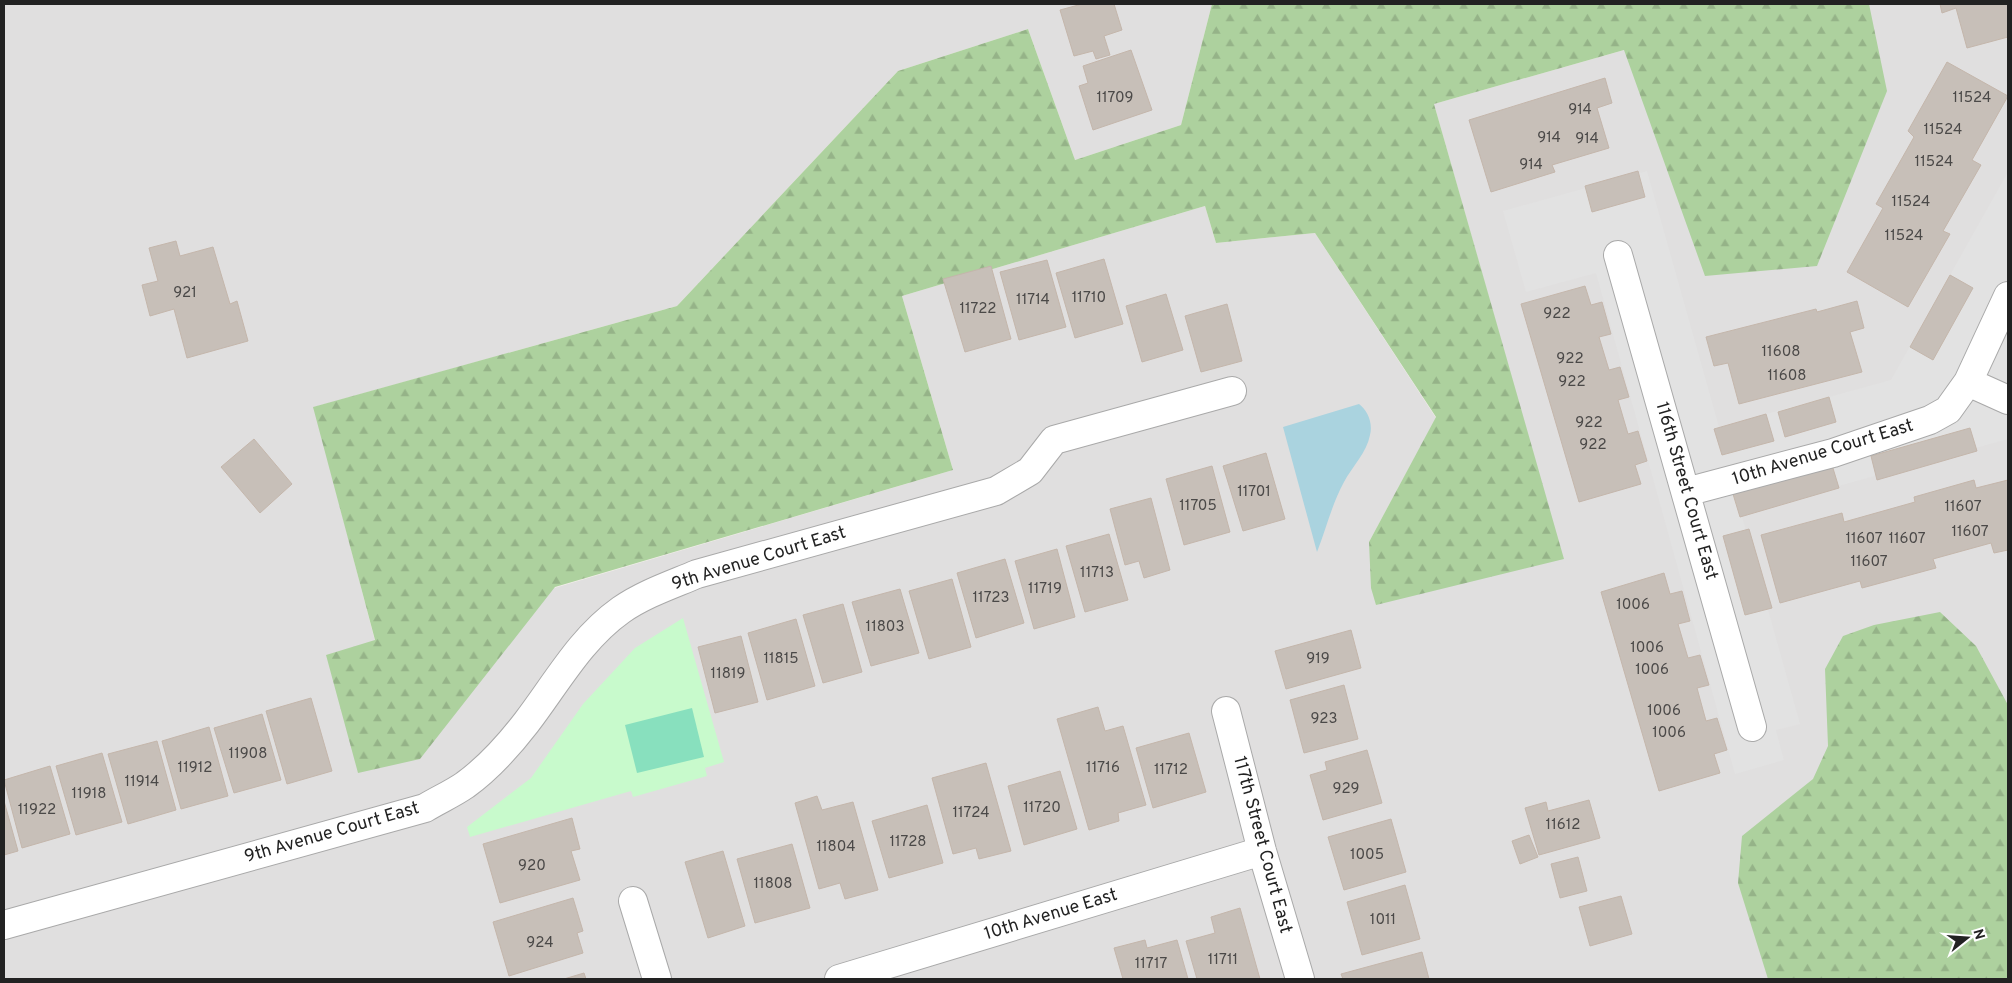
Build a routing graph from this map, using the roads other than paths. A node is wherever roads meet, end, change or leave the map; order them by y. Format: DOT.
graph roads {
  1 [pos="1618,255"];
  2 [pos="2008,296"];
  3 [pos="1968,382"];
  4 [pos="1232,391"];
  5 [pos="2008,400"];
  6 [pos="1686,492"];
  7 [pos="1226,711"];
  8 [pos="1752,727"];
  9 [pos="1262,851"];
  10 [pos="633,900"];
  11 [pos="4,925"];
  12 [pos="890,972"];
  13 [pos="657,979"];
  14 [pos="839,979"];
  15 [pos="1300,979"];
  1 -- 6 [label="street, 116th Street Court East"];
  2 -- 3 [label="street, 10th Avenue Court East"];
  3 -- 5 [label="street"];
  3 -- 6 [label="street, 10th Avenue Court East"];
  4 -- 11 [label="street, 9th Avenue Court East"];
  6 -- 8 [label="street, 116th Street Court East"];
  7 -- 9 [label="street, 117th Street Court East"];
  9 -- 12 [label="street, 10th Avenue East"];
  9 -- 15 [label="street, 117th Street Court East"];
  10 -- 13 [label="street"];
  12 -- 14 [label="street, 10th Avenue East"];
}
